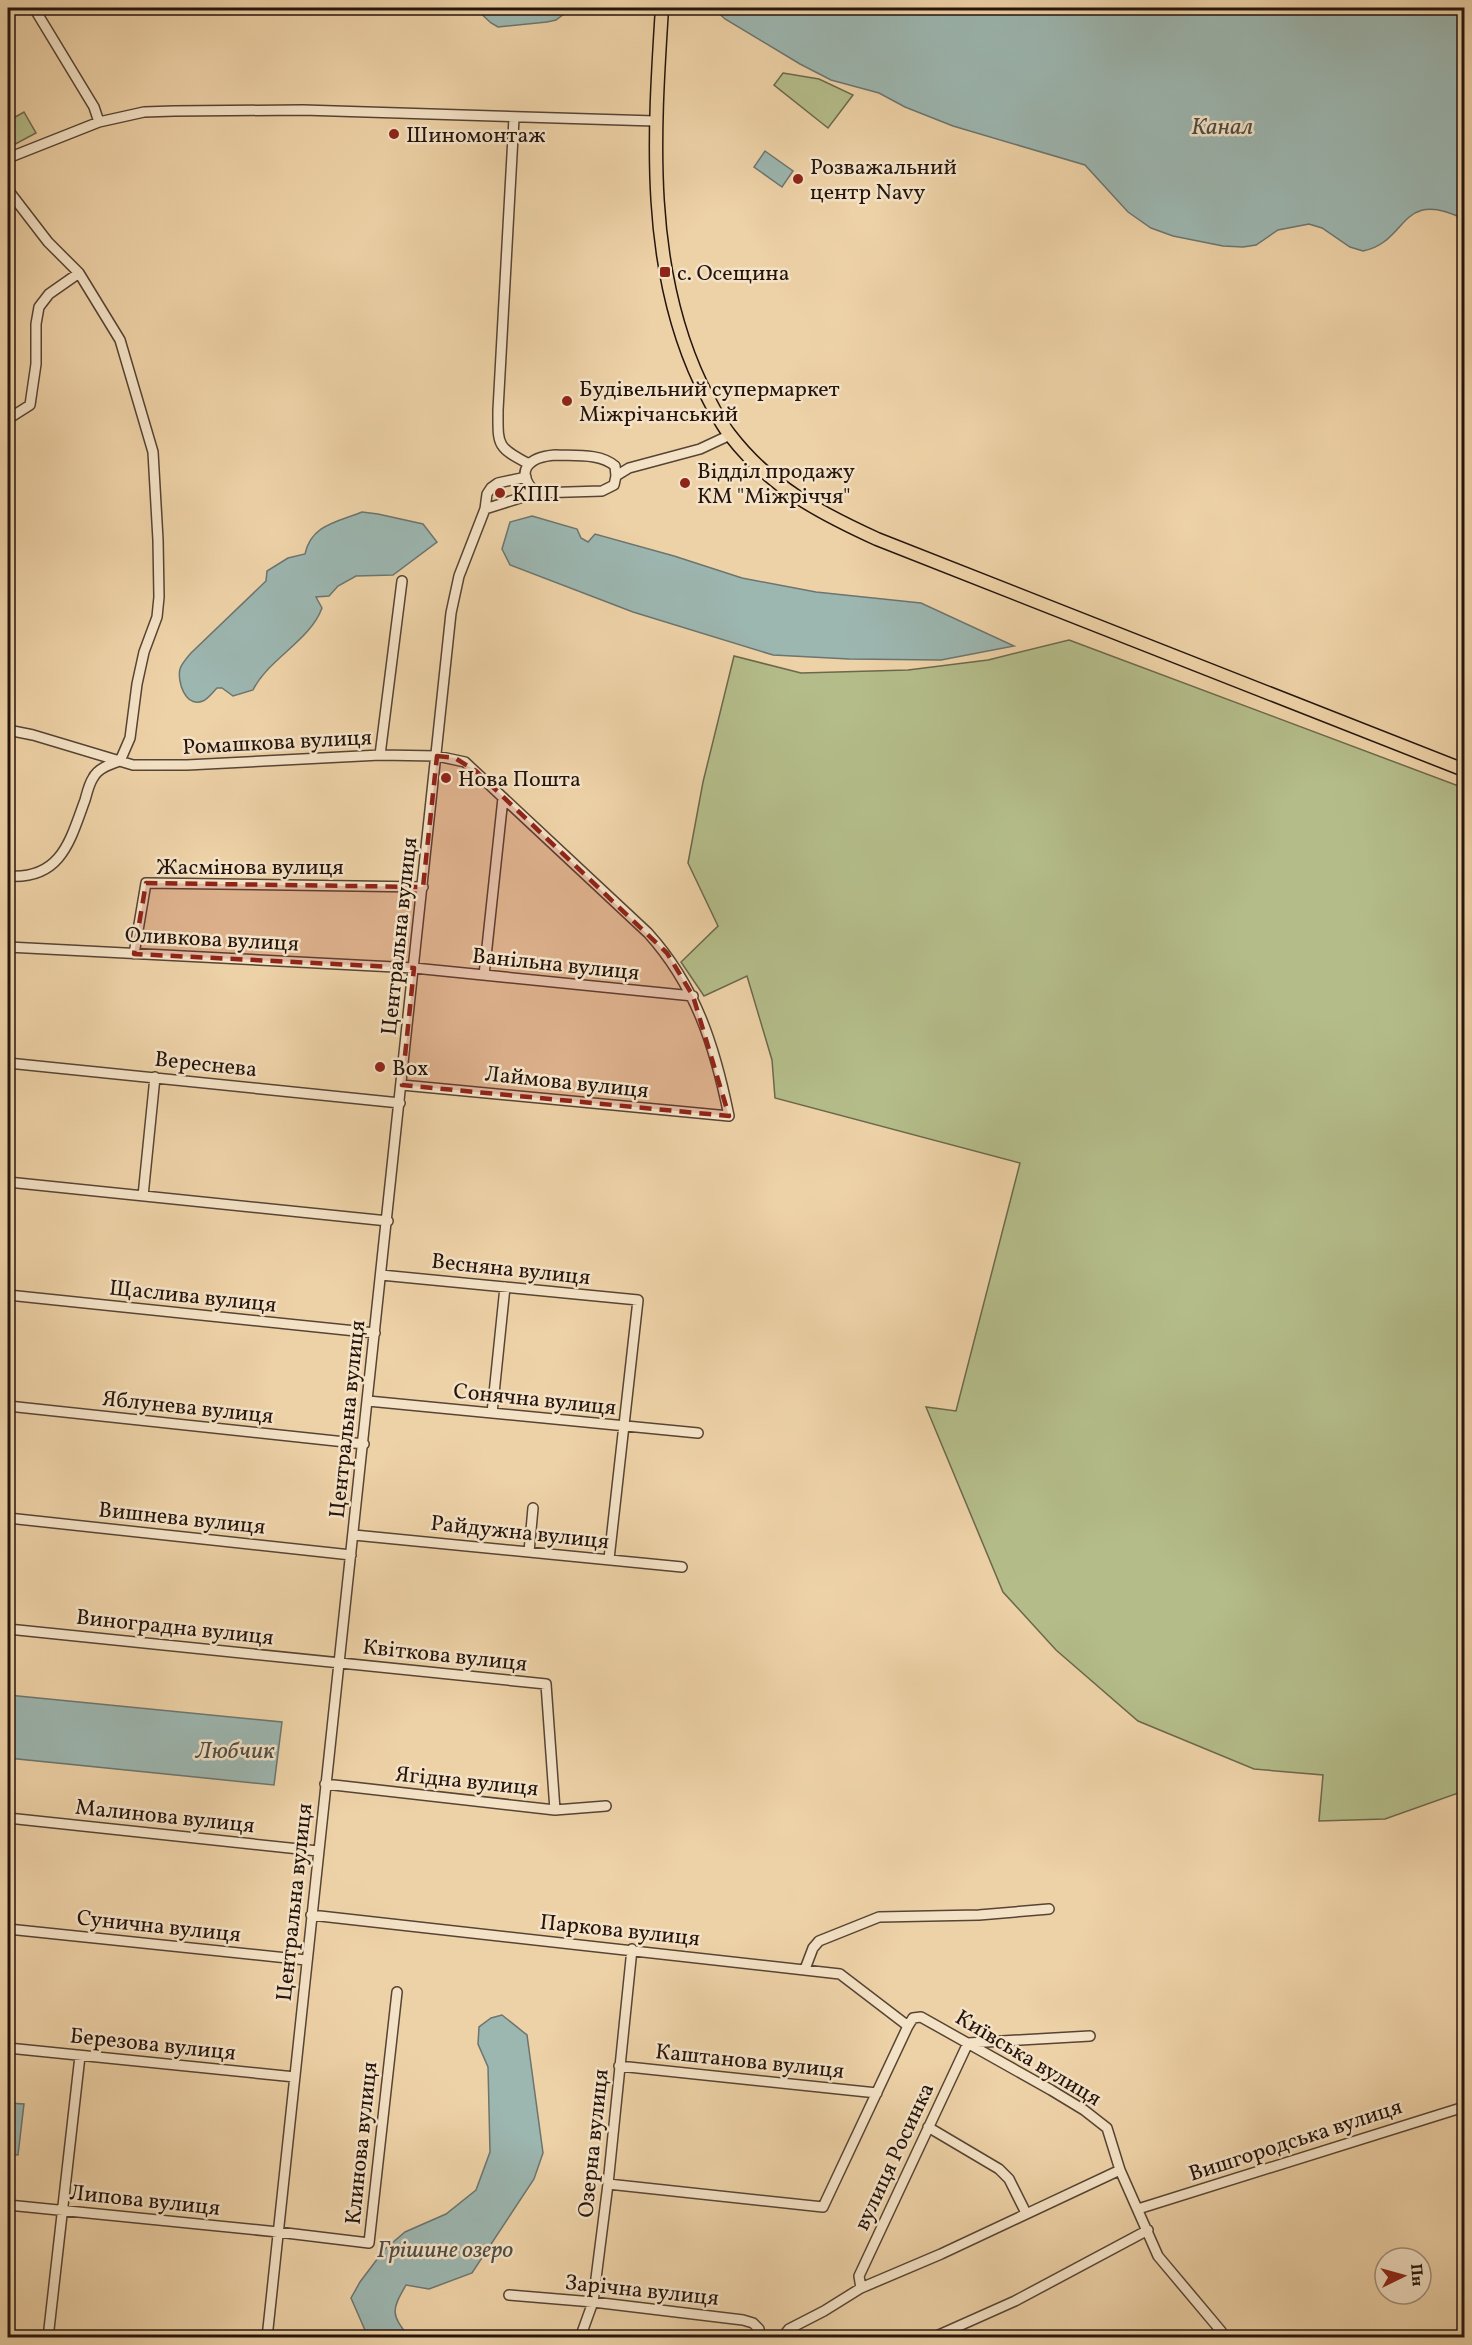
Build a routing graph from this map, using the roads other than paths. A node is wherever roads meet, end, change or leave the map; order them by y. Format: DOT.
graph roads {
  1 [pos="34,8"];
  2 [pos="662,8"];
  3 [pos="514,118"];
  4 [pos="655,121"];
  5 [pos="99,122"];
  6 [pos="8,158"];
  7 [pos="8,190"];
  8 [pos="79,273"];
  9 [pos="8,419"];
  10 [pos="730,435"];
  11 [pos="529,465"];
  12 [pos="616,471"];
  13 [pos="526,477"];
  14 [pos="536,493"];
  15 [pos="485,509"];
  16 [pos="402,581"];
  17 [pos="8,730"];
  18 [pos="380,755"];
  19 [pos="437,756"];
  20 [pos="120,761"];
  21 [pos="1464,770"];
  22 [pos="503,798"];
  23 [pos="8,876"];
  24 [pos="423,887"];
  25 [pos="8,947"];
  26 [pos="134,954"];
  27 [pos="414,968"];
  28 [pos="484,975"];
  29 [pos="693,996"];
  30 [pos="8,1063"];
  31 [pos="155,1077"];
  32 [pos="402,1084"];
  33 [pos="400,1103"];
  34 [pos="729,1116"];
  35 [pos="8,1182"];
  36 [pos="143,1196"];
  37 [pos="387,1221"];
  38 [pos="381,1275"];
  39 [pos="505,1287"];
  40 [pos="8,1295"];
  41 [pos="375,1334"];
  42 [pos="368,1401"];
  43 [pos="8,1406"];
  44 [pos="492,1413"];
  45 [pos="624,1426"];
  46 [pos="698,1433"];
  47 [pos="364,1444"];
  48 [pos="533,1509"];
  49 [pos="8,1518"];
  50 [pos="354,1535"];
  51 [pos="529,1552"];
  52 [pos="351,1555"];
  53 [pos="609,1559"];
  54 [pos="682,1567"];
  55 [pos="8,1629"];
  56 [pos="339,1662"];
  57 [pos="325,1784"];
  58 [pos="606,1806"];
  59 [pos="555,1810"];
  60 [pos="8,1818"];
  61 [pos="318,1851"];
  62 [pos="1049,1909"];
  63 [pos="311,1915"];
  64 [pos="8,1929"];
  65 [pos="632,1949"];
  66 [pos="306,1960"];
  67 [pos="805,1969"];
  68 [pos="397,1992"];
  69 [pos="908,2025"];
  70 [pos="1090,2036"];
  71 [pos="968,2043"];
  72 [pos="8,2049"];
  73 [pos="81,2056"];
  74 [pos="620,2066"];
  75 [pos="295,2077"];
  76 [pos="877,2093"];
  77 [pos="1464,2107"];
  78 [pos="928,2127"];
  79 [pos="1120,2170"];
  80 [pos="608,2184"];
  81 [pos="8,2205"];
  82 [pos="1138,2209"];
  83 [pos="62,2211"];
  84 [pos="1026,2213"];
  85 [pos="1148,2230"];
  86 [pos="278,2232"];
  87 [pos="861,2288"];
  88 [pos="509,2295"];
  89 [pos="593,2302"];
  90 [pos="48,2337"];
  91 [pos="267,2337"];
  92 [pos="580,2337"];
  93 [pos="758,2337"];
  94 [pos="782,2337"];
  95 [pos="932,2337"];
  96 [pos="1224,2337"];
  1 -- 5 [label="street"];
  2 -- 4 [label="main road"];
  3 -- 4 [label="street"];
  3 -- 5 [label="street"];
  3 -- 11 [label="street"];
  4 -- 10 [label="main road"];
  5 -- 6 [label="street"];
  7 -- 8 [label="street"];
  8 -- 9 [label="street"];
  8 -- 20 [label="street"];
  10 -- 12 [label="street"];
  10 -- 21 [label="main road"];
  11 -- 12 [label="street"];
  11 -- 13 [label="street"];
  12 -- 14 [label="street"];
  13 -- 14 [label="street"];
  13 -- 15 [label="street, Центральна вулиця"];
  14 -- 15 [label="street"];
  15 -- 19 [label="street, Центральна вулиця"];
  16 -- 18 [label="street"];
  17 -- 20 [label="street, Ромашкова вулиця"];
  18 -- 19 [label="street, Ромашкова вулиця"];
  18 -- 20 [label="street, Ромашкова вулиця"];
  19 -- 22 [label="street, Ромашкова вулиця"];
  19 -- 24 [label="street, Центральна вулиця"];
  20 -- 23 [label="street"];
  22 -- 28 [label="street"];
  22 -- 29 [label="street, Ромашкова вулиця"];
  24 -- 26 [label="street, Жасмінова вулиця"];
  24 -- 27 [label="street, Центральна вулиця"];
  25 -- 26 [label="street, Оливкова вулиця"];
  26 -- 27 [label="street, Оливкова вулиця"];
  27 -- 28 [label="street, Ванільна вулиця"];
  27 -- 32 [label="street, Центральна вулиця"];
  28 -- 29 [label="street, Ванільна вулиця"];
  29 -- 34 [label="street, Ромашкова вулиця"];
  30 -- 31 [label="street, Вереснева"];
  31 -- 33 [label="street, Вереснева"];
  31 -- 36 [label="street"];
  32 -- 33 [label="street, Центральна вулиця"];
  32 -- 34 [label="street, Лаймова вулиця"];
  33 -- 37 [label="street, Центральна вулиця"];
  35 -- 36 [label="street"];
  36 -- 37 [label="street"];
  37 -- 38 [label="street, Центральна вулиця"];
  38 -- 39 [label="street, Весняна вулиця"];
  38 -- 41 [label="street, Центральна вулиця"];
  39 -- 44 [label="street"];
  39 -- 45 [label="street, Весняна вулиця"];
  40 -- 41 [label="street, Щаслива вулиця"];
  41 -- 42 [label="street, Центральна вулиця"];
  42 -- 44 [label="street, Сонячна вулиця"];
  42 -- 47 [label="street, Центральна вулиця"];
  43 -- 47 [label="street, Яблунева вулиця"];
  44 -- 45 [label="street, Сонячна вулиця"];
  45 -- 46 [label="street, Сонячна вулиця"];
  45 -- 53 [label="street"];
  47 -- 50 [label="street, Центральна вулиця"];
  48 -- 51 [label="street"];
  49 -- 52 [label="street, Вишнева вулиця"];
  50 -- 51 [label="street, Райдужна вулиця"];
  50 -- 52 [label="street, Центральна вулиця"];
  51 -- 53 [label="street, Райдужна вулиця"];
  52 -- 56 [label="street, Центральна вулиця"];
  53 -- 54 [label="street, Райдужна вулиця"];
  55 -- 56 [label="street, Виноградна вулиця"];
  56 -- 57 [label="street, Центральна вулиця"];
  56 -- 59 [label="street, Квіткова вулиця"];
  57 -- 59 [label="street, Ягідна вулиця"];
  57 -- 61 [label="street, Центральна вулиця"];
  58 -- 59 [label="street, Ягідна вулиця"];
  60 -- 61 [label="street, Малинова вулиця"];
  61 -- 63 [label="street, Центральна вулиця"];
  62 -- 67 [label="street"];
  63 -- 65 [label="street, Паркова вулиця"];
  63 -- 66 [label="street, Центральна вулиця"];
  64 -- 66 [label="street, Сунична вулиця"];
  65 -- 67 [label="street, Паркова вулиця"];
  65 -- 74 [label="street, Озерна вулиця"];
  66 -- 75 [label="street, Центральна вулиця"];
  67 -- 69 [label="street, Паркова вулиця"];
  68 -- 86 [label="street, Клинова вулиця"];
  69 -- 71 [label="street, Київська вулиця"];
  69 -- 76 [label="street"];
  70 -- 71 [label="street"];
  71 -- 78 [label="street, вулиця Росинка"];
  71 -- 79 [label="street, Київська вулиця"];
  72 -- 73 [label="street, Березова вулиця"];
  73 -- 75 [label="street, Березова вулиця"];
  73 -- 83 [label="street"];
  74 -- 76 [label="street, Каштанова вулиця"];
  74 -- 80 [label="street, Озерна вулиця"];
  75 -- 86 [label="street, Центральна вулиця"];
  76 -- 80 [label="street"];
  77 -- 82 [label="street, Вишгородська вулиця"];
  78 -- 84 [label="street"];
  78 -- 87 [label="street, вулиця Росинка"];
  79 -- 82 [label="street, Київська вулиця"];
  79 -- 84 [label="street"];
  80 -- 89 [label="street, Озерна вулиця"];
  81 -- 83 [label="street, Липова вулиця"];
  82 -- 85 [label="street, Київська вулиця"];
  83 -- 86 [label="street, Липова вулиця"];
  83 -- 90 [label="street"];
  84 -- 87 [label="street"];
  85 -- 95 [label="street"];
  85 -- 96 [label="street, Київська вулиця"];
  86 -- 91 [label="street, Центральна вулиця"];
  87 -- 94 [label="street"];
  88 -- 89 [label="street, Зарічна вулиця"];
  89 -- 92 [label="street, Озерна вулиця"];
  89 -- 93 [label="street, Зарічна вулиця"];
}
